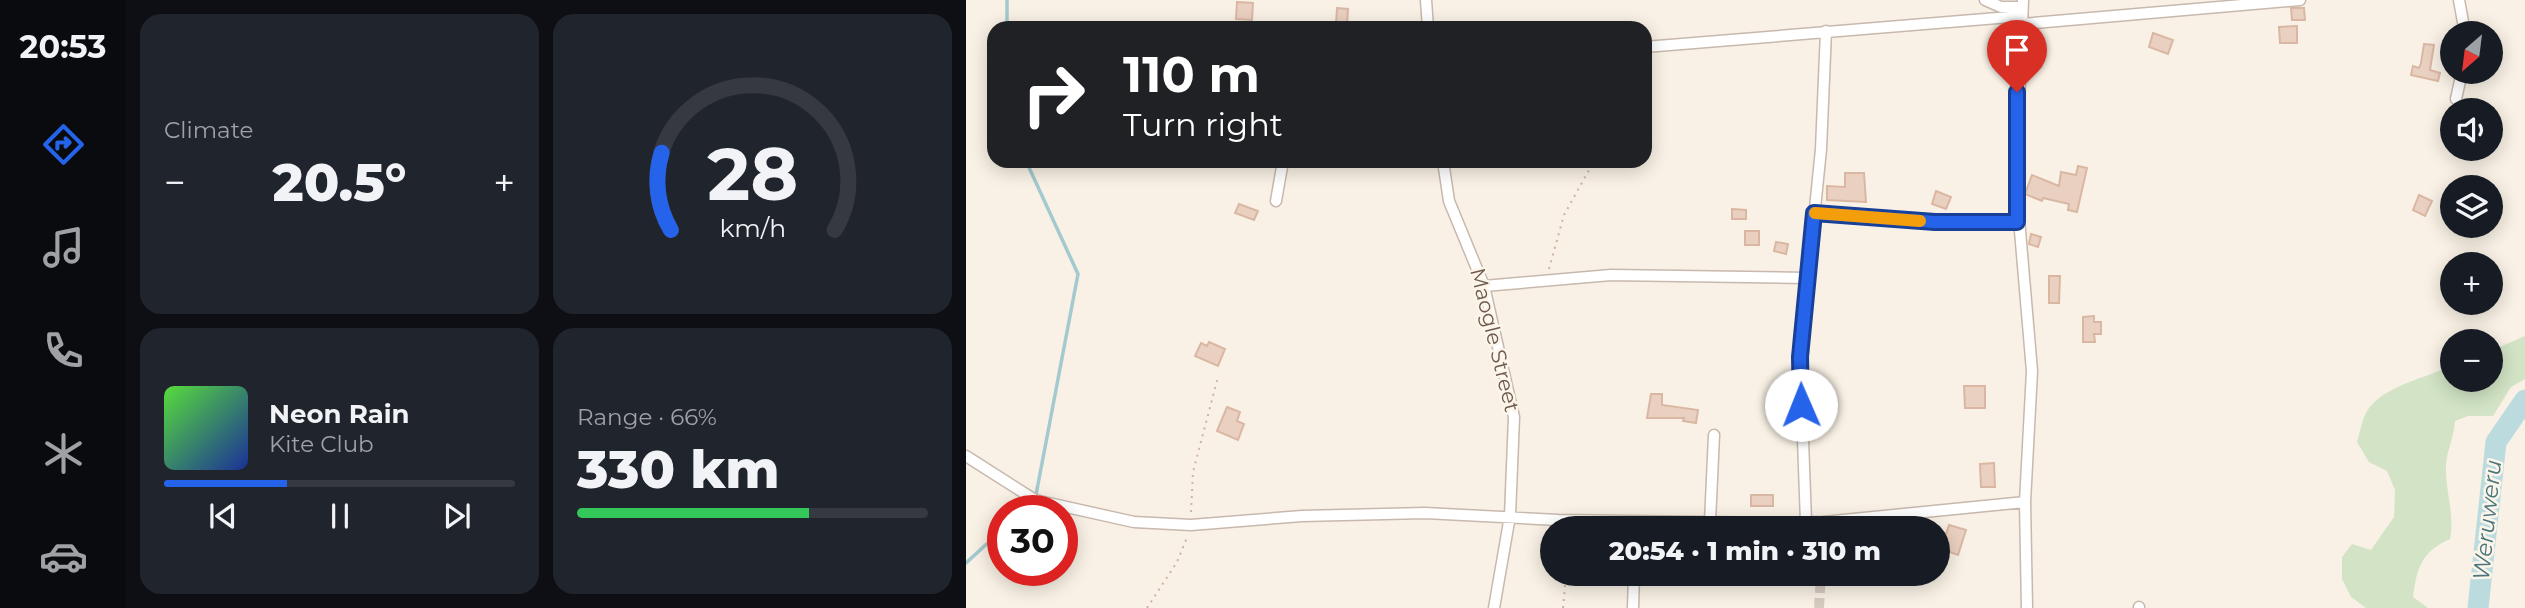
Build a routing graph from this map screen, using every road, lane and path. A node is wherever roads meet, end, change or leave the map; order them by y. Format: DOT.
graph roads {
  1 [pos="1426,0"];
  2 [pos="1985,0"];
  3 [pos="2300,0"];
  4 [pos="2459,0"];
  5 [pos="2022,12"];
  6 [pos="1428,21"];
  7 [pos="2463,21"];
  8 [pos="1826,30"];
  9 [pos="1652,46"];
  10 [pos="1282,168"];
  11 [pos="1444,168"];
  12 [pos="1590,168"];
  13 [pos="1276,201"];
  14 [pos="1814,213"];
  15 [pos="2017,222"];
  16 [pos="1806,278"];
  17 [pos="1548,281"];
  18 [pos="1484,286"];
  19 [pos="1217,377"];
  20 [pos="1714,435"];
  21 [pos="966,456"];
  22 [pos="2025,502"];
  23 [pos="1510,516"];
  24 [pos="1710,516"];
  25 [pos="1805,516"];
  26 [pos="1871,516"];
  27 [pos="1540,518"];
  28 [pos="1191,524"];
  29 [pos="1565,586"];
  30 [pos="1634,586"];
  31 [pos="1147,608"];
  32 [pos="1494,608"];
  33 [pos="1563,608"];
  34 [pos="1633,608"];
  35 [pos="2027,608"];
  1 -- 6 [label="street"];
  2 -- 5 [label="street"];
  3 -- 5 [label="street"];
  4 -- 7 [label="street"];
  5 -- 8 [label="street"];
  5 -- 15 [label="street"];
  8 -- 9 [label="street"];
  8 -- 14 [label="street"];
  10 -- 13 [label="street"];
  11 -- 18 [label="street, Maogle Street"];
  12 -- 17 [label="path"];
  14 -- 15 [label="street"];
  14 -- 16 [label="street"];
  15 -- 22 [label="street"];
  16 -- 17 [label="street"];
  16 -- 25 [label="street"];
  17 -- 18 [label="street"];
  18 -- 23 [label="street, Maogle Street"];
  19 -- 28 [label="path"];
  20 -- 24 [label="street"];
  21 -- 28 [label="street"];
  22 -- 26 [label="street"];
  22 -- 35 [label="street"];
  23 -- 27 [label="street"];
  23 -- 28 [label="street"];
  23 -- 32 [label="street, Maogle Street"];
  28 -- 31 [label="path"];
  29 -- 33 [label="path"];
  30 -- 34 [label="street"];
}
